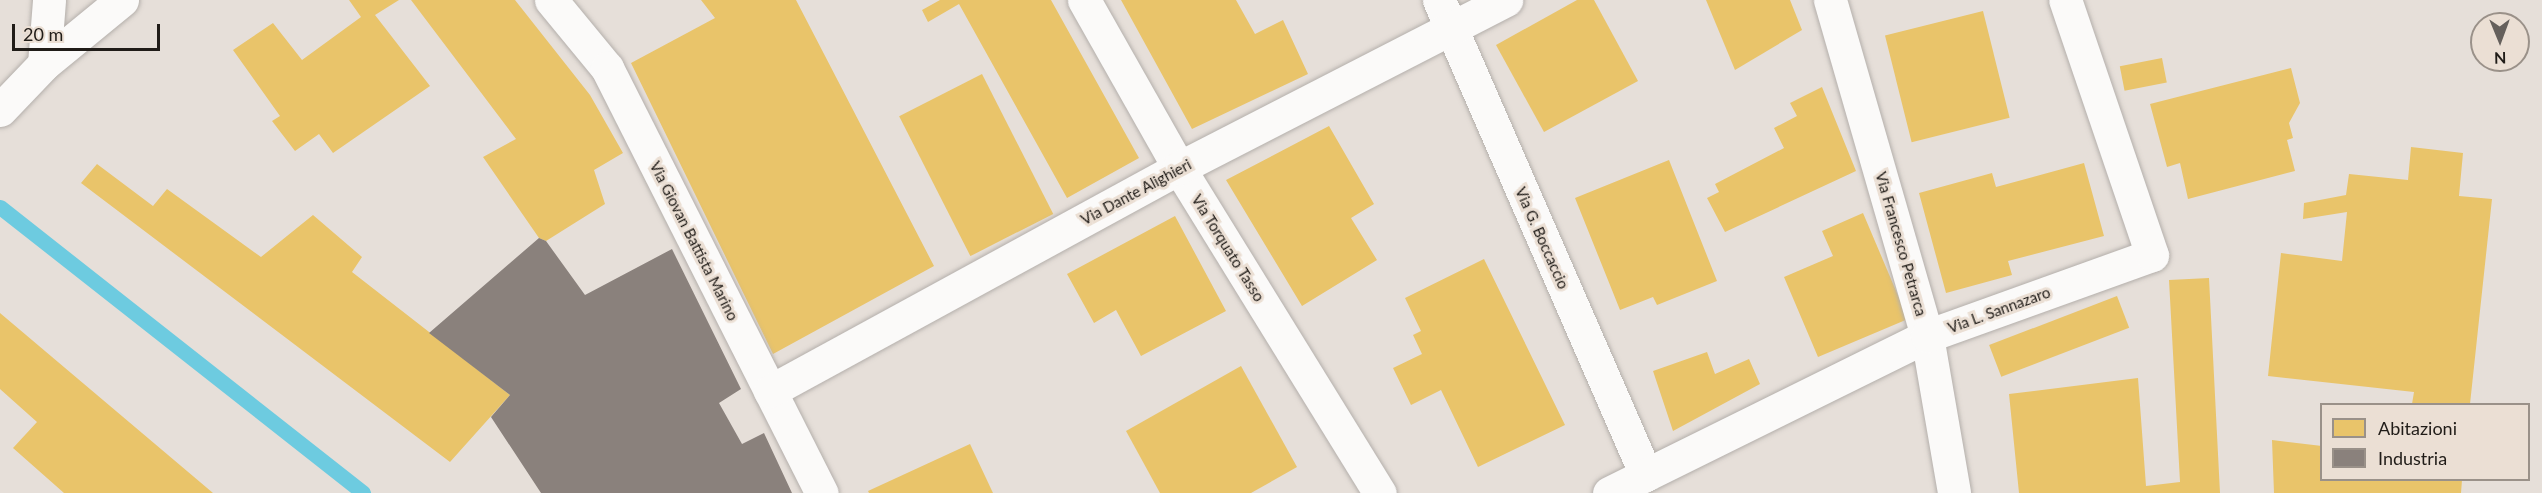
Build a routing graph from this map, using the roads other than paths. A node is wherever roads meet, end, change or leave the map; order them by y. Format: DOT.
graph roads {
  1 [pos="49,0"];
  2 [pos="122,0"];
  3 [pos="551,0"];
  4 [pos="1084,0"];
  5 [pos="1439,0"];
  6 [pos="1506,0"];
  7 [pos="1830,0"];
  8 [pos="2065,0"];
  9 [pos="1451,31"];
  10 [pos="44,64"];
  11 [pos="0,110"];
  12 [pos="1179,168"];
  13 [pos="1928,336"];
  14 [pos="770,390"];
  15 [pos="1646,475"];
  16 [pos="822,493"];
  17 [pos="1380,493"];
  18 [pos="1609,493"];
  19 [pos="1954,493"];
  1 -- 10 [label="street"];
  2 -- 10 [label="street"];
  3 -- 14 [label="street, Via Giovan Battista Marino"];
  4 -- 12 [label="street, Via Torquato Tasso"];
  5 -- 9 [label="street, Via G. Boccaccio"];
  6 -- 9 [label="street, Via Dante Alighieri"];
  7 -- 13 [label="street, Via Francesco Petrarca"];
  8 -- 13 [label="street, Via L. Sannazaro"];
  9 -- 12 [label="street, Via Dante Alighieri"];
  9 -- 15 [label="street, Via G. Boccaccio"];
  10 -- 11 [label="street"];
  12 -- 14 [label="street, Via Dante Alighieri"];
  12 -- 17 [label="street, Via Torquato Tasso"];
  13 -- 15 [label="street, Via L. Sannazaro"];
  13 -- 19 [label="street, Via Francesco Petrarca"];
  14 -- 16 [label="street, Via Giovan Battista Marino"];
  15 -- 18 [label="street, Via L. Sannazaro"];
}
